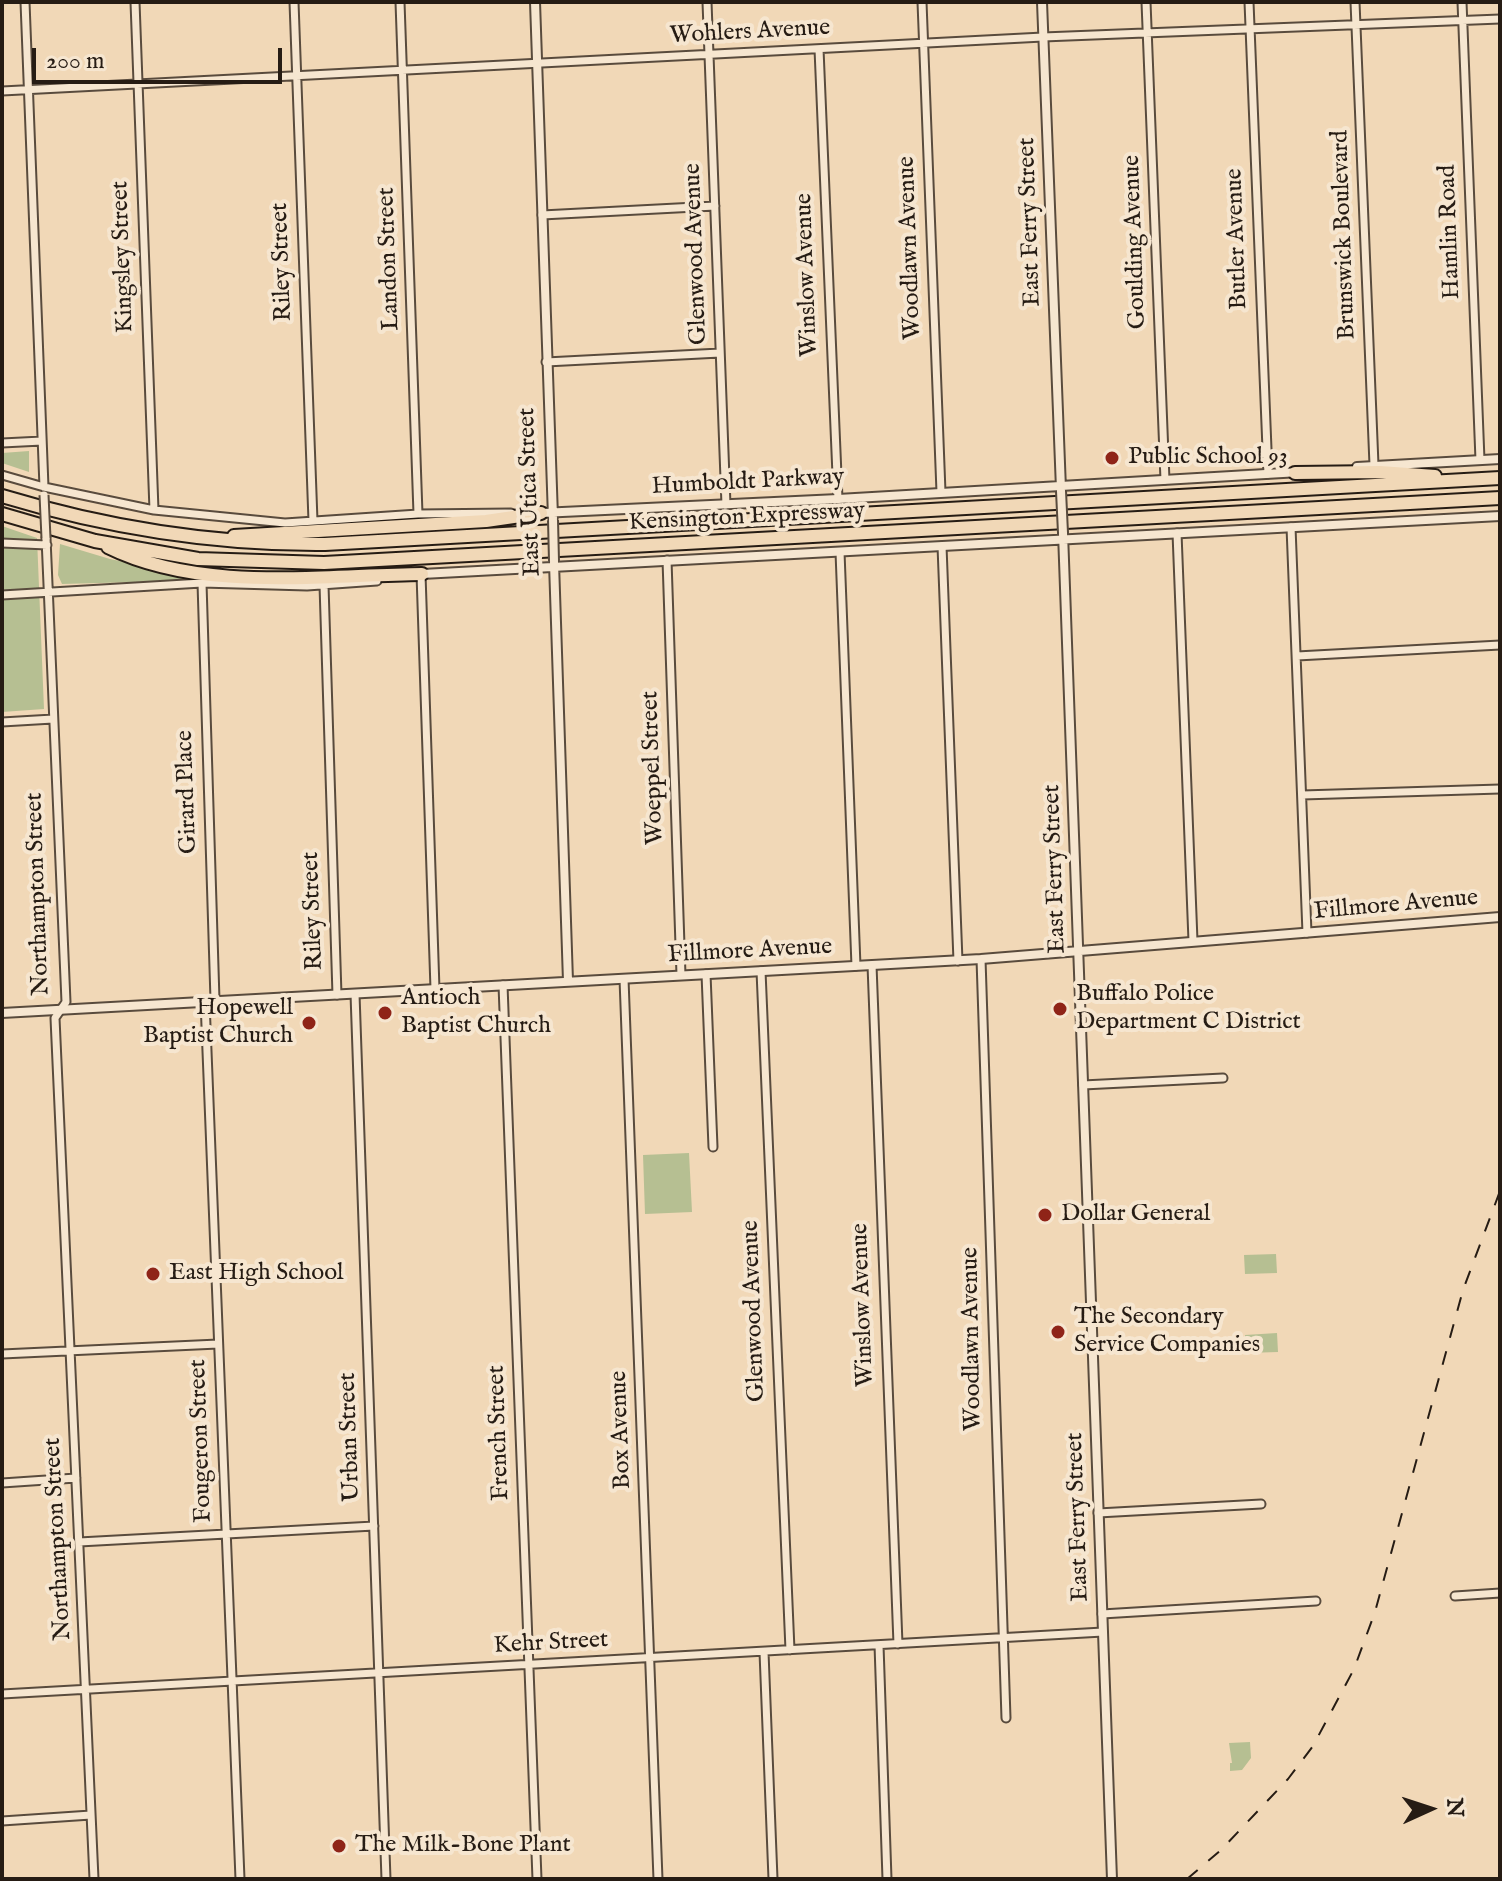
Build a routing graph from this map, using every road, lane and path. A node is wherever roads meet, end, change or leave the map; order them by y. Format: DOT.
graph roads {
  1 [pos="25,2"];
  2 [pos="135,2"];
  3 [pos="294,2"];
  4 [pos="400,2"];
  5 [pos="535,2"];
  6 [pos="707,2"];
  7 [pos="922,2"];
  8 [pos="1042,2"];
  9 [pos="1146,2"];
  10 [pos="1249,2"];
  11 [pos="1355,2"];
  12 [pos="1462,2"];
  13 [pos="1500,19"];
  14 [pos="1463,20"];
  15 [pos="1356,24"];
  16 [pos="1250,28"];
  17 [pos="1148,32"];
  18 [pos="1043,37"];
  19 [pos="923,44"];
  20 [pos="819,49"];
  21 [pos="710,55"];
  22 [pos="538,64"];
  23 [pos="403,72"];
  24 [pos="297,77"];
  25 [pos="137,84"];
  26 [pos="28,90"];
  27 [pos="2,91"];
  28 [pos="715,206"];
  29 [pos="542,215"];
  30 [pos="720,353"];
  31 [pos="546,362"];
  32 [pos="42,441"];
  33 [pos="2,443"];
  34 [pos="1500,459"];
  35 [pos="1480,460"];
  36 [pos="1374,465"];
  37 [pos="1295,473"];
  38 [pos="1268,474"];
  39 [pos="2,475"];
  40 [pos="1500,478"];
  41 [pos="1475,479"];
  42 [pos="1165,480"];
  43 [pos="1061,489"];
  44 [pos="44,491"];
  45 [pos="941,492"];
  46 [pos="2,496"];
  47 [pos="1500,498"];
  48 [pos="838,499"];
  49 [pos="726,505"];
  50 [pos="154,510"];
  51 [pos="2,514"];
  52 [pos="418,514"];
  53 [pos="549,515"];
  54 [pos="1500,516"];
  55 [pos="313,521"];
  56 [pos="1291,527"];
  57 [pos="1177,533"];
  58 [pos="1063,536"];
  59 [pos="203,539"];
  60 [pos="95,541"];
  61 [pos="46,542"];
  62 [pos="2,543"];
  63 [pos="942,546"];
  64 [pos="840,552"];
  65 [pos="667,560"];
  66 [pos="554,564"];
  67 [pos="422,574"];
  68 [pos="202,583"];
  69 [pos="324,585"];
  70 [pos="48,594"];
  71 [pos="2,595"];
  72 [pos="1500,645"];
  73 [pos="1297,656"];
  74 [pos="53,719"];
  75 [pos="2,722"];
  76 [pos="1500,789"];
  77 [pos="1302,795"];
  78 [pos="1500,917"];
  79 [pos="1307,933"];
  80 [pos="1193,941"];
  81 [pos="1079,951"];
  82 [pos="981,959"];
  83 [pos="958,961"];
  84 [pos="872,965"];
  85 [pos="856,966"];
  86 [pos="761,971"];
  87 [pos="706,974"];
  88 [pos="681,975"];
  89 [pos="624,979"];
  90 [pos="568,981"];
  91 [pos="503,985"];
  92 [pos="435,989"];
  93 [pos="355,994"];
  94 [pos="337,995"];
  95 [pos="215,1000"];
  96 [pos="205,1001"];
  97 [pos="61,1009"];
  98 [pos="2,1013"];
  99 [pos="1223,1078"];
  100 [pos="1083,1085"];
  101 [pos="713,1147"];
  102 [pos="218,1344"];
  103 [pos="70,1351"];
  104 [pos="2,1354"];
  105 [pos="76,1478"];
  106 [pos="2,1483"];
  107 [pos="1261,1504"];
  108 [pos="1098,1513"];
  109 [pos="374,1526"];
  110 [pos="226,1534"];
  111 [pos="79,1542"];
  112 [pos="1500,1593"];
  113 [pos="1455,1596"];
  114 [pos="1316,1601"];
  115 [pos="1102,1614"];
  116 [pos="1103,1632"];
  117 [pos="1003,1638"];
  118 [pos="898,1644"];
  119 [pos="879,1645"];
  120 [pos="790,1650"];
  121 [pos="764,1652"];
  122 [pos="651,1658"];
  123 [pos="529,1665"];
  124 [pos="379,1673"];
  125 [pos="232,1681"];
  126 [pos="85,1690"];
  127 [pos="2,1694"];
  128 [pos="1006,1718"];
  129 [pos="91,1815"];
  130 [pos="2,1821"];
  131 [pos="94,1879"];
  132 [pos="240,1879"];
  133 [pos="386,1879"];
  134 [pos="537,1879"];
  135 [pos="658,1879"];
  136 [pos="773,1879"];
  137 [pos="887,1879"];
  138 [pos="1112,1879"];
  1 -- 26 [label="street, Northampton Street"];
  2 -- 25 [label="street, Kingsley Street"];
  3 -- 24 [label="street, Riley Street"];
  4 -- 23 [label="street, Landon Street"];
  5 -- 22 [label="street, East Utica Street"];
  6 -- 21 [label="street, Glenwood Avenue"];
  7 -- 19 [label="street, Woodlawn Avenue"];
  8 -- 18 [label="street, East Ferry Street"];
  9 -- 17 [label="street, Goulding Avenue"];
  10 -- 16 [label="street, Butler Avenue"];
  11 -- 15 [label="street, Brunswick Boulevard"];
  12 -- 14 [label="street, Hamlin Road"];
  13 -- 14 [label="street, Wohlers Avenue"];
  14 -- 15 [label="street, Wohlers Avenue"];
  14 -- 35 [label="street, Hamlin Road"];
  15 -- 16 [label="street, Wohlers Avenue"];
  15 -- 36 [label="street, Brunswick Boulevard"];
  16 -- 17 [label="street, Wohlers Avenue"];
  16 -- 38 [label="street, Butler Avenue"];
  17 -- 18 [label="street, Wohlers Avenue"];
  17 -- 42 [label="street, Goulding Avenue"];
  18 -- 19 [label="street, Wohlers Avenue"];
  18 -- 43 [label="street, East Ferry Street"];
  19 -- 20 [label="street, Wohlers Avenue"];
  19 -- 45 [label="street, Woodlawn Avenue"];
  20 -- 21 [label="street, Wohlers Avenue"];
  20 -- 48 [label="street, Winslow Avenue"];
  21 -- 22 [label="street, Wohlers Avenue"];
  21 -- 28 [label="street, Glenwood Avenue"];
  22 -- 23 [label="street, Wohlers Avenue"];
  22 -- 29 [label="street, East Utica Street"];
  23 -- 24 [label="street, Wohlers Avenue"];
  23 -- 52 [label="street, Landon Street"];
  24 -- 25 [label="street, Wohlers Avenue"];
  24 -- 55 [label="street, Riley Street"];
  25 -- 26 [label="street, Wohlers Avenue"];
  25 -- 50 [label="street, Kingsley Street"];
  26 -- 27 [label="street, Wohlers Avenue"];
  26 -- 32 [label="street, Northampton Street"];
  28 -- 29 [label="street"];
  28 -- 30 [label="street, Glenwood Avenue"];
  29 -- 31 [label="street, East Utica Street"];
  30 -- 31 [label="street"];
  30 -- 49 [label="street, Glenwood Avenue"];
  31 -- 53 [label="street, East Utica Street"];
  32 -- 33 [label="street"];
  32 -- 44 [label="street, Northampton Street"];
  34 -- 35 [label="street, Humboldt Parkway"];
  35 -- 36 [label="street, Humboldt Parkway"];
  36 -- 37 [label="street, Humboldt Parkway"];
  37 -- 38 [label="street, Humboldt Parkway"];
  37 -- 41 [label="highway"];
  38 -- 42 [label="street, Humboldt Parkway"];
  39 -- 44 [label="street, Humboldt Parkway"];
  40 -- 41 [label="highway, Kensington Expressway"];
  41 -- 59 [label="highway, Kensington Expressway"];
  42 -- 43 [label="street, Humboldt Parkway"];
  43 -- 45 [label="street, Humboldt Parkway"];
  43 -- 58 [label="street, East Ferry Street, bridge"];
  44 -- 50 [label="street, Humboldt Parkway"];
  44 -- 61 [label="street, Northampton Street, bridge"];
  45 -- 48 [label="street, Humboldt Parkway"];
  46 -- 59 [label="highway, Kensington Expressway"];
  47 -- 60 [label="highway, Kensington Expressway"];
  48 -- 49 [label="street, Humboldt Parkway"];
  49 -- 53 [label="street, Humboldt Parkway"];
  50 -- 55 [label="street, Humboldt Parkway"];
  51 -- 60 [label="highway, Kensington Expressway"];
  52 -- 53 [label="street, Humboldt Parkway"];
  52 -- 55 [label="street, Humboldt Parkway"];
  53 -- 59 [label="highway"];
  53 -- 66 [label="street, East Utica Street, bridge"];
  54 -- 56 [label="street"];
  56 -- 57 [label="street"];
  56 -- 73 [label="street"];
  57 -- 58 [label="street"];
  57 -- 80 [label="street"];
  58 -- 63 [label="street"];
  58 -- 81 [label="street, East Ferry Street"];
  60 -- 67 [label="highway"];
  61 -- 62 [label="street"];
  61 -- 70 [label="street, Northampton Street"];
  63 -- 64 [label="street"];
  63 -- 83 [label="street"];
  64 -- 65 [label="street"];
  64 -- 85 [label="street"];
  65 -- 66 [label="street"];
  65 -- 88 [label="street, Woeppel Street"];
  66 -- 67 [label="street"];
  66 -- 90 [label="street, East Utica Street"];
  67 -- 69 [label="street"];
  67 -- 92 [label="street"];
  68 -- 69 [label="street"];
  68 -- 70 [label="street"];
  68 -- 95 [label="street, Girard Place"];
  69 -- 94 [label="street, Riley Street"];
  70 -- 71 [label="street"];
  70 -- 74 [label="street, Northampton Street"];
  72 -- 73 [label="street"];
  73 -- 77 [label="street"];
  74 -- 75 [label="street"];
  74 -- 97 [label="street, Northampton Street"];
  76 -- 77 [label="street"];
  77 -- 79 [label="street"];
  78 -- 79 [label="street, Fillmore Avenue"];
  79 -- 80 [label="street, Fillmore Avenue"];
  80 -- 81 [label="street, Fillmore Avenue"];
  81 -- 82 [label="street, Fillmore Avenue"];
  81 -- 100 [label="street, East Ferry Street"];
  82 -- 83 [label="street, Fillmore Avenue"];
  82 -- 117 [label="street, Woodlawn Avenue"];
  83 -- 84 [label="street, Fillmore Avenue"];
  84 -- 85 [label="street, Fillmore Avenue"];
  84 -- 118 [label="street, Winslow Avenue"];
  85 -- 86 [label="street, Fillmore Avenue"];
  86 -- 87 [label="street, Fillmore Avenue"];
  86 -- 120 [label="street, Glenwood Avenue"];
  87 -- 88 [label="street, Fillmore Avenue"];
  87 -- 101 [label="street"];
  88 -- 89 [label="street, Fillmore Avenue"];
  89 -- 90 [label="street, Fillmore Avenue"];
  89 -- 122 [label="street, Box Avenue"];
  90 -- 91 [label="street, Fillmore Avenue"];
  91 -- 92 [label="street, Fillmore Avenue"];
  91 -- 123 [label="street, French Street"];
  92 -- 93 [label="street, Fillmore Avenue"];
  93 -- 94 [label="street, Fillmore Avenue"];
  93 -- 109 [label="street, Urban Street"];
  94 -- 95 [label="street, Fillmore Avenue"];
  95 -- 96 [label="street, Fillmore Avenue"];
  96 -- 97 [label="street, Fillmore Avenue"];
  96 -- 102 [label="street, Fougeron Street"];
  97 -- 98 [label="street, Fillmore Avenue"];
  97 -- 103 [label="street, Northampton Street"];
  99 -- 100 [label="street"];
  100 -- 108 [label="street, East Ferry Street"];
  102 -- 103 [label="street"];
  102 -- 110 [label="street, Fougeron Street"];
  103 -- 104 [label="street"];
  103 -- 105 [label="street, Northampton Street"];
  105 -- 106 [label="street"];
  105 -- 111 [label="street, Northampton Street"];
  107 -- 108 [label="street"];
  108 -- 115 [label="street, East Ferry Street"];
  109 -- 110 [label="street"];
  109 -- 124 [label="street, Urban Street"];
  110 -- 111 [label="street"];
  110 -- 125 [label="street, Fougeron Street"];
  111 -- 126 [label="street, Northampton Street"];
  112 -- 113 [label="street"];
  114 -- 115 [label="street"];
  115 -- 116 [label="street, East Ferry Street"];
  116 -- 117 [label="street, Kehr Street"];
  116 -- 138 [label="street, East Ferry Street"];
  117 -- 118 [label="street, Kehr Street"];
  117 -- 128 [label="street, Woodlawn Avenue"];
  118 -- 119 [label="street, Kehr Street"];
  119 -- 120 [label="street, Kehr Street"];
  119 -- 137 [label="street"];
  120 -- 121 [label="street, Kehr Street"];
  121 -- 122 [label="street, Kehr Street"];
  121 -- 136 [label="street"];
  122 -- 123 [label="street, Kehr Street"];
  122 -- 135 [label="street, Box Avenue"];
  123 -- 124 [label="street, Kehr Street"];
  123 -- 134 [label="street, French Street"];
  124 -- 125 [label="street, Kehr Street"];
  124 -- 133 [label="street, Urban Street"];
  125 -- 126 [label="street, Kehr Street"];
  125 -- 132 [label="street, Fougeron Street"];
  126 -- 127 [label="street, Kehr Street"];
  126 -- 129 [label="street, Northampton Street"];
  129 -- 130 [label="street"];
  129 -- 131 [label="street, Northampton Street"];
}
